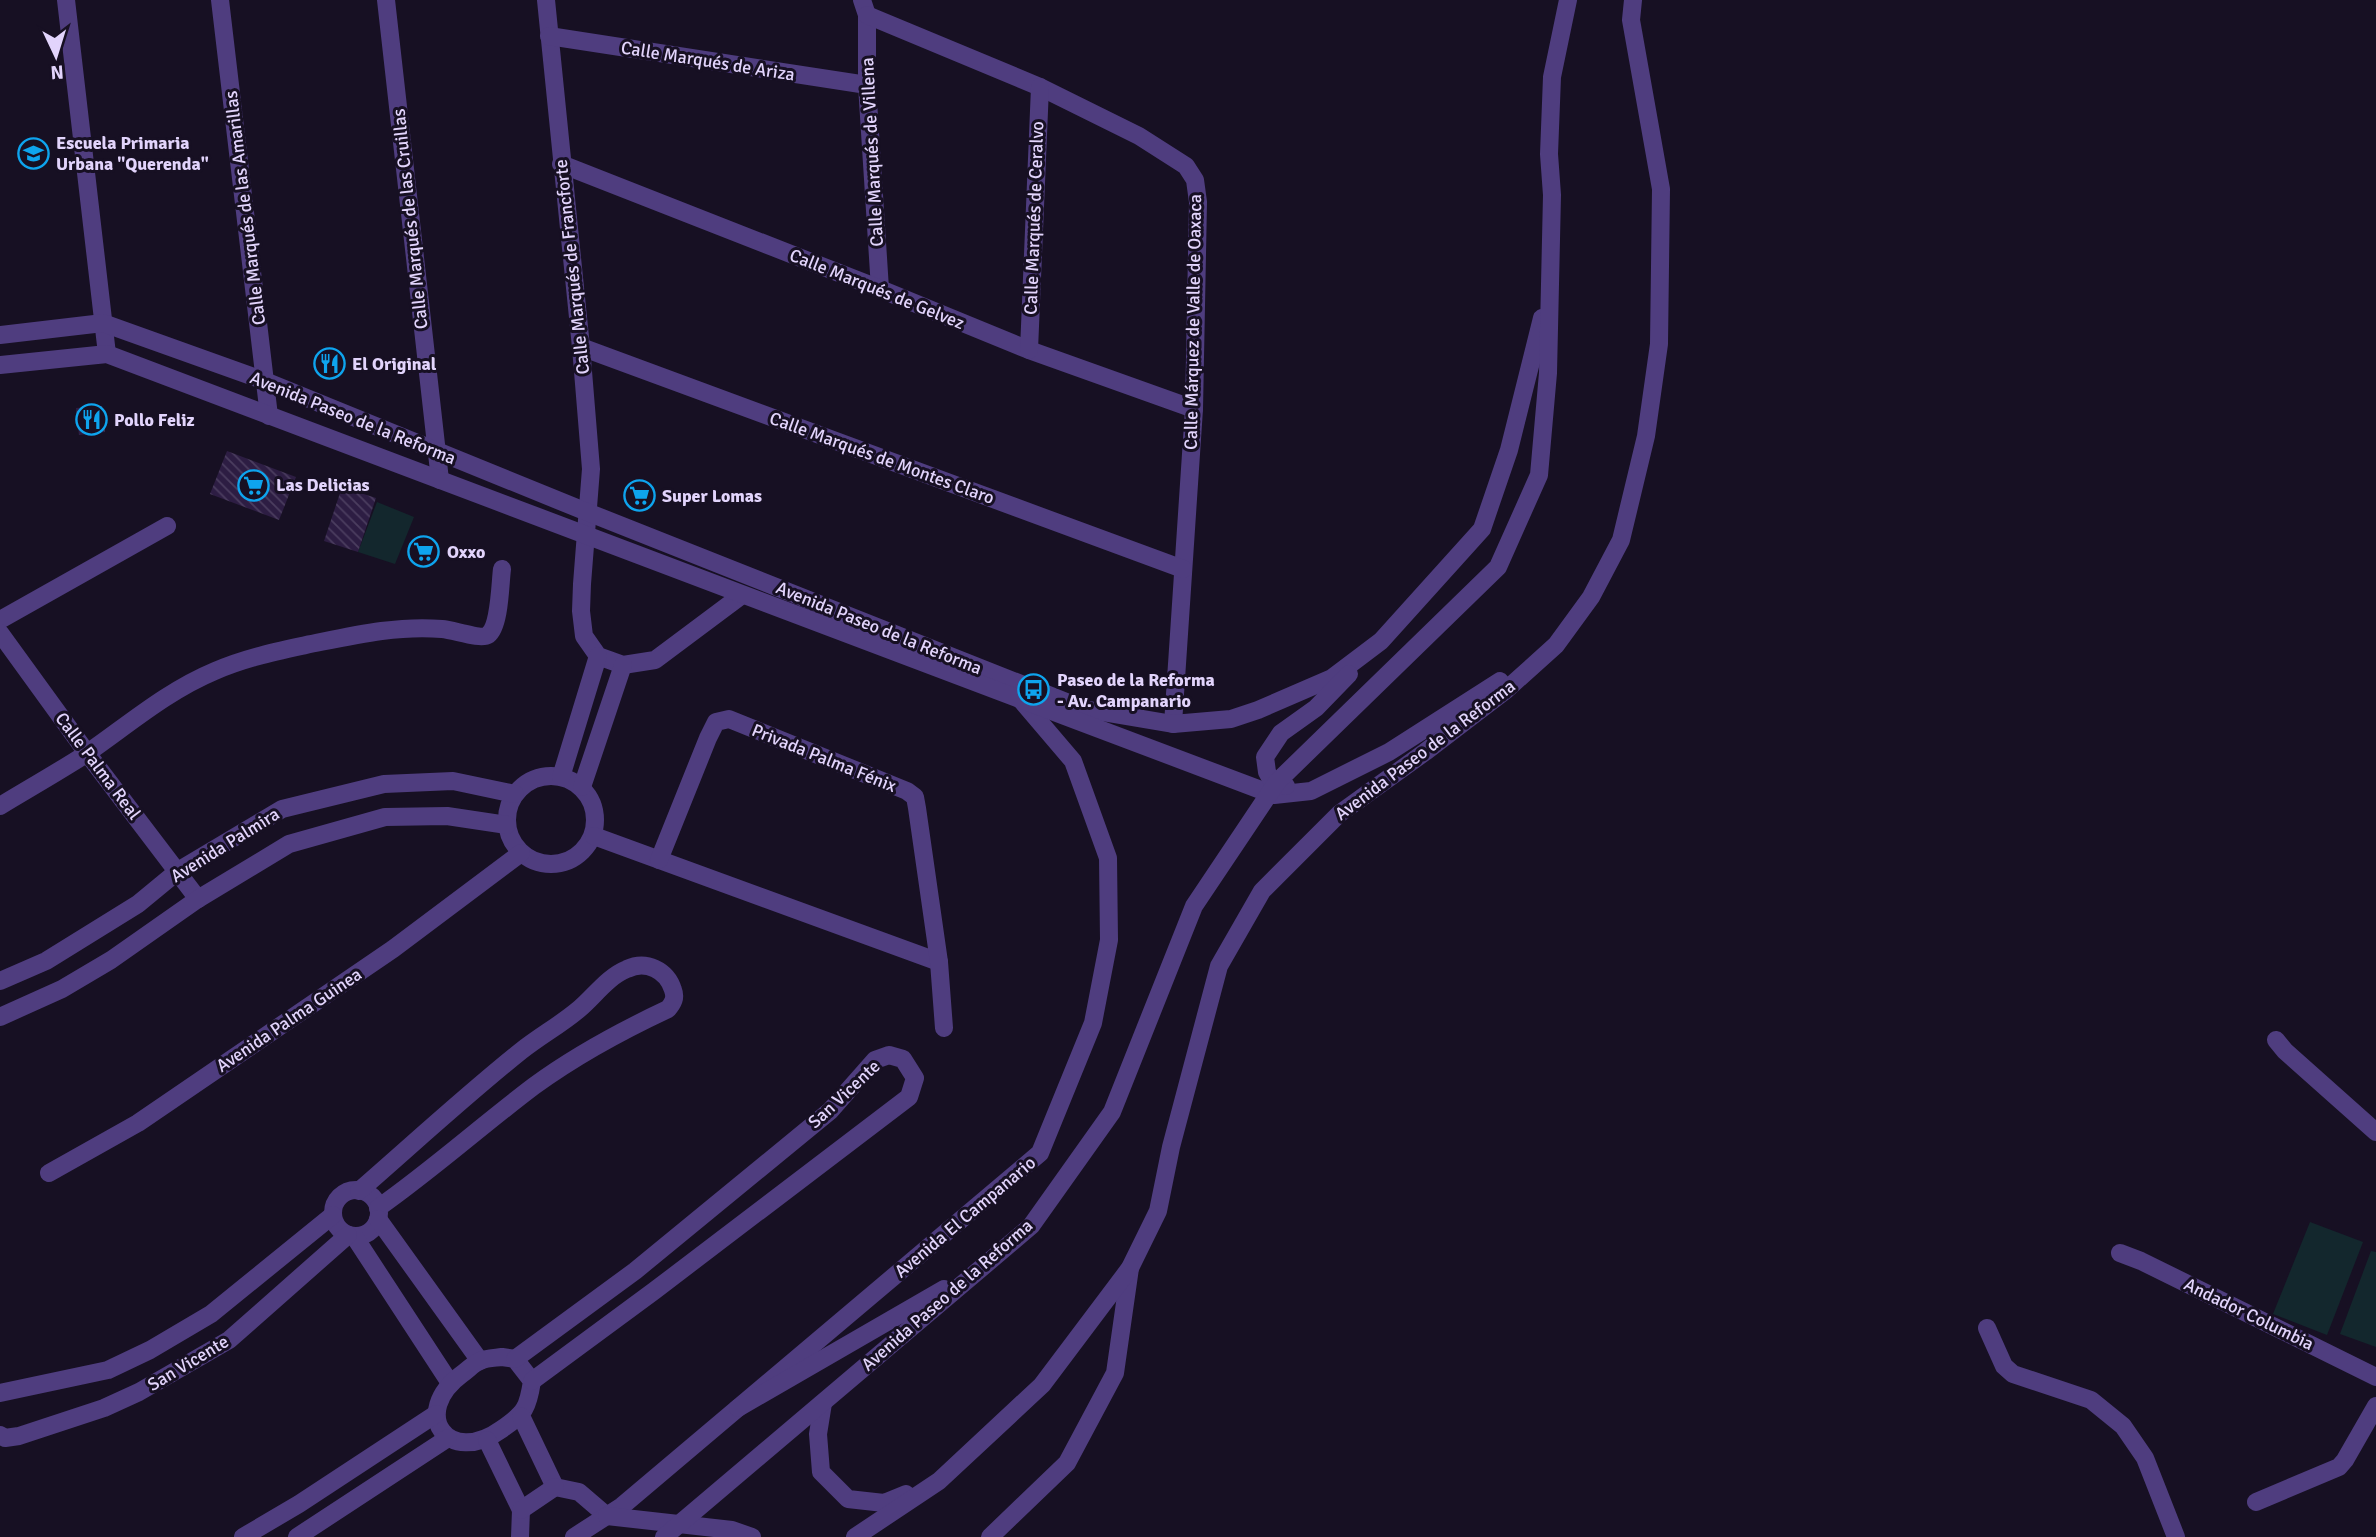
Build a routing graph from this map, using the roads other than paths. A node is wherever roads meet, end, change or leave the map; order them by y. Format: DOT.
graph roads {
  1 [pos="66,0"];
  2 [pos="220,0"];
  3 [pos="386,0"];
  4 [pos="546,0"];
  5 [pos="1568,0"];
  6 [pos="1633,0"];
  7 [pos="865,7"];
  8 [pos="549,36"];
  9 [pos="867,85"];
  10 [pos="1040,87"];
  11 [pos="561,164"];
  12 [pos="880,289"];
  13 [pos="1549,290"];
  14 [pos="103,323"];
  15 [pos="0,335"];
  16 [pos="581,347"];
  17 [pos="1029,350"];
  18 [pos="107,354"];
  19 [pos="0,365"];
  20 [pos="265,381"];
  21 [pos="1195,409"];
  22 [pos="270,416"];
  23 [pos="436,452"];
  24 [pos="439,480"];
  25 [pos="587,513"];
  26 [pos="167,526"];
  27 [pos="584,535"];
  28 [pos="502,569"];
  29 [pos="1183,569"];
  30 [pos="742,595"];
  31 [pos="0,620"];
  32 [pos="0,633"];
  33 [pos="1381,642"];
  34 [pos="1556,645"];
  35 [pos="598,656"];
  36 [pos="623,665"];
  37 [pos="1020,700"];
  38 [pos="1172,724"];
  39 [pos="87,753"];
  40 [pos="561,777"];
  41 [pos="582,787"];
  42 [pos="1311,791"];
  43 [pos="515,794"];
  44 [pos="0,806"];
  45 [pos="507,825"];
  46 [pos="594,836"];
  47 [pos="521,853"];
  48 [pos="659,860"];
  49 [pos="178,871"];
  50 [pos="198,899"];
  51 [pos="939,962"];
  52 [pos="0,981"];
  53 [pos="0,1017"];
  54 [pos="944,1028"];
  55 [pos="2276,1040"];
  56 [pos="2376,1132"];
  57 [pos="49,1173"];
  58 [pos="359,1191"];
  59 [pos="378,1214"];
  60 [pos="333,1215"];
  61 [pos="351,1236"];
  62 [pos="2120,1253"];
  63 [pos="984,1266"];
  64 [pos="1130,1268"];
  65 [pos="635,1271"];
  66 [pos="654,1291"];
  67 [pos="1987,1328"];
  68 [pos="516,1359"];
  69 [pos="480,1361"];
  70 [pos="2376,1377"];
  71 [pos="532,1381"];
  72 [pos="450,1383"];
  73 [pos="0,1393"];
  74 [pos="823,1402"];
  75 [pos="2376,1406"];
  76 [pos="738,1408"];
  77 [pos="436,1414"];
  78 [pos="521,1416"];
  79 [pos="0,1435"];
  80 [pos="448,1438"];
  81 [pos="487,1440"];
  82 [pos="939,1481"];
  83 [pos="555,1487"];
  84 [pos="2256,1502"];
  85 [pos="299,1504"];
  86 [pos="522,1510"];
  87 [pos="607,1516"];
  88 [pos="678,1525"];
  89 [pos="312,1526"];
  90 [pos="243,1537"];
  91 [pos="297,1537"];
  92 [pos="520,1537"];
  93 [pos="574,1537"];
  94 [pos="664,1537"];
  95 [pos="752,1537"];
  96 [pos="855,1537"];
  97 [pos="990,1537"];
  98 [pos="2176,1537"];
  1 -- 14 [label="street"];
  2 -- 20 [label="street, Calle Marqués de las Amarillas"];
  3 -- 23 [label="street, Calle Marqués de las Cruillas"];
  4 -- 8 [label="street, Calle Marqués de Francforte"];
  5 -- 13 [label="street, Avenida Paseo de la Reforma"];
  6 -- 34 [label="street, Avenida Paseo de la Reforma"];
  7 -- 9 [label="street, Calle Marqués de Villena"];
  7 -- 10 [label="street, Calle Márquez de Valle de Oaxaca"];
  8 -- 9 [label="street, Calle Marqués de Ariza"];
  8 -- 11 [label="street, Calle Marqués de Francforte"];
  9 -- 12 [label="street, Calle Marqués de Villena"];
  10 -- 17 [label="street, Calle Marqués de Ceralvo"];
  10 -- 21 [label="street, Calle Márquez de Valle de Oaxaca"];
  11 -- 12 [label="street, Calle Marqués de Gelvez"];
  11 -- 16 [label="street, Calle Marqués de Francforte"];
  12 -- 17 [label="street, Calle Marqués de Gelvez"];
  13 -- 33 [label="street, Avenida Paseo de la Reforma"];
  13 -- 63 [label="street, Avenida Paseo de la Reforma"];
  14 -- 15 [label="street, Avenida Paseo de la Reforma"];
  14 -- 18 [label="street"];
  14 -- 20 [label="street, Avenida Paseo de la Reforma"];
  16 -- 25 [label="street, Calle Marqués de Francforte"];
  16 -- 29 [label="street, Calle Marqués de Montes Claro"];
  17 -- 21 [label="street, Calle Marqués de Gelvez"];
  18 -- 19 [label="street, Avenida Paseo de la Reforma"];
  18 -- 22 [label="street, Avenida Paseo de la Reforma"];
  20 -- 22 [label="street, Calle Marqués de las Amarillas"];
  20 -- 23 [label="street, Avenida Paseo de la Reforma"];
  21 -- 29 [label="street, Calle Márquez de Valle de Oaxaca"];
  22 -- 24 [label="street, Avenida Paseo de la Reforma"];
  23 -- 24 [label="street, Calle Marqués de las Cruillas"];
  23 -- 25 [label="street, Avenida Paseo de la Reforma"];
  24 -- 27 [label="street, Avenida Paseo de la Reforma"];
  25 -- 27 [label="street, Calle Marqués de Francforte"];
  25 -- 38 [label="street, Avenida Paseo de la Reforma"];
  26 -- 31 [label="street"];
  27 -- 30 [label="street, Avenida Paseo de la Reforma"];
  27 -- 35 [label="street"];
  28 -- 39 [label="street"];
  29 -- 38 [label="street, Calle Márquez de Valle de Oaxaca"];
  30 -- 36 [label="street"];
  30 -- 37 [label="street, Avenida Paseo de la Reforma"];
  32 -- 39 [label="street, Calle Palma Real"];
  33 -- 38 [label="street, Avenida Paseo de la Reforma"];
  33 -- 42 [label="street"];
  34 -- 42 [label="street"];
  34 -- 64 [label="street, Avenida Paseo de la Reforma"];
  35 -- 36 [label="street"];
  35 -- 40 [label="street"];
  36 -- 41 [label="street"];
  37 -- 42 [label="street, Avenida Paseo de la Reforma"];
  37 -- 76 [label="street, Avenida El Campanario"];
  39 -- 44 [label="street"];
  39 -- 49 [label="street, Calle Palma Real"];
  40 -- 41 [label="street"];
  40 -- 43 [label="street"];
  41 -- 46 [label="street"];
  43 -- 45 [label="street"];
  43 -- 49 [label="street, Avenida Palmira"];
  45 -- 47 [label="street"];
  45 -- 50 [label="street, Avenida Palmira"];
  46 -- 47 [label="street"];
  46 -- 48 [label="street"];
  47 -- 57 [label="street, Avenida Palma Guinea"];
  48 -- 51 [label="street"];
  48 -- 51 [label="street, Privada Palma Fénix"];
  49 -- 50 [label="street, Calle Palma Real"];
  49 -- 52 [label="street, Avenida Palmira"];
  50 -- 53 [label="street, Avenida Palmira"];
  51 -- 54 [label="street, Privada Palma Fénix"];
  55 -- 56 [label="street"];
  58 -- 59 [label="street"];
  58 -- 59 [label="street"];
  58 -- 60 [label="street"];
  59 -- 61 [label="street"];
  59 -- 69 [label="street"];
  60 -- 61 [label="street"];
  60 -- 73 [label="street, San Vicente"];
  61 -- 72 [label="street"];
  61 -- 79 [label="street, San Vicente"];
  62 -- 70 [label="street, Andador Columbia"];
  63 -- 74 [label="street, Avenida Paseo de la Reforma"];
  63 -- 76 [label="street"];
  64 -- 82 [label="street, Avenida Paseo de la Reforma"];
  64 -- 97 [label="street"];
  65 -- 66 [label="street"];
  65 -- 66 [label="street, San Vicente"];
  65 -- 68 [label="street, San Vicente"];
  66 -- 71 [label="street, San Vicente"];
  67 -- 98 [label="street"];
  68 -- 69 [label="street"];
  68 -- 71 [label="street"];
  69 -- 72 [label="street"];
  71 -- 78 [label="street"];
  72 -- 77 [label="street"];
  74 -- 82 [label="street"];
  74 -- 88 [label="street, Avenida Paseo de la Reforma"];
  75 -- 84 [label="street"];
  76 -- 87 [label="street, Avenida El Campanario"];
  77 -- 80 [label="street"];
  77 -- 85 [label="street"];
  78 -- 81 [label="street"];
  78 -- 83 [label="street"];
  80 -- 81 [label="street"];
  80 -- 89 [label="street"];
  81 -- 86 [label="street"];
  82 -- 96 [label="street, Avenida Paseo de la Reforma"];
  83 -- 86 [label="street"];
  83 -- 87 [label="street"];
  85 -- 89 [label="street"];
  85 -- 90 [label="street"];
  86 -- 92 [label="street"];
  87 -- 88 [label="street"];
  87 -- 93 [label="street, Avenida El Campanario"];
  88 -- 94 [label="street, Avenida Paseo de la Reforma"];
  88 -- 95 [label="street"];
  89 -- 91 [label="street"];
}
